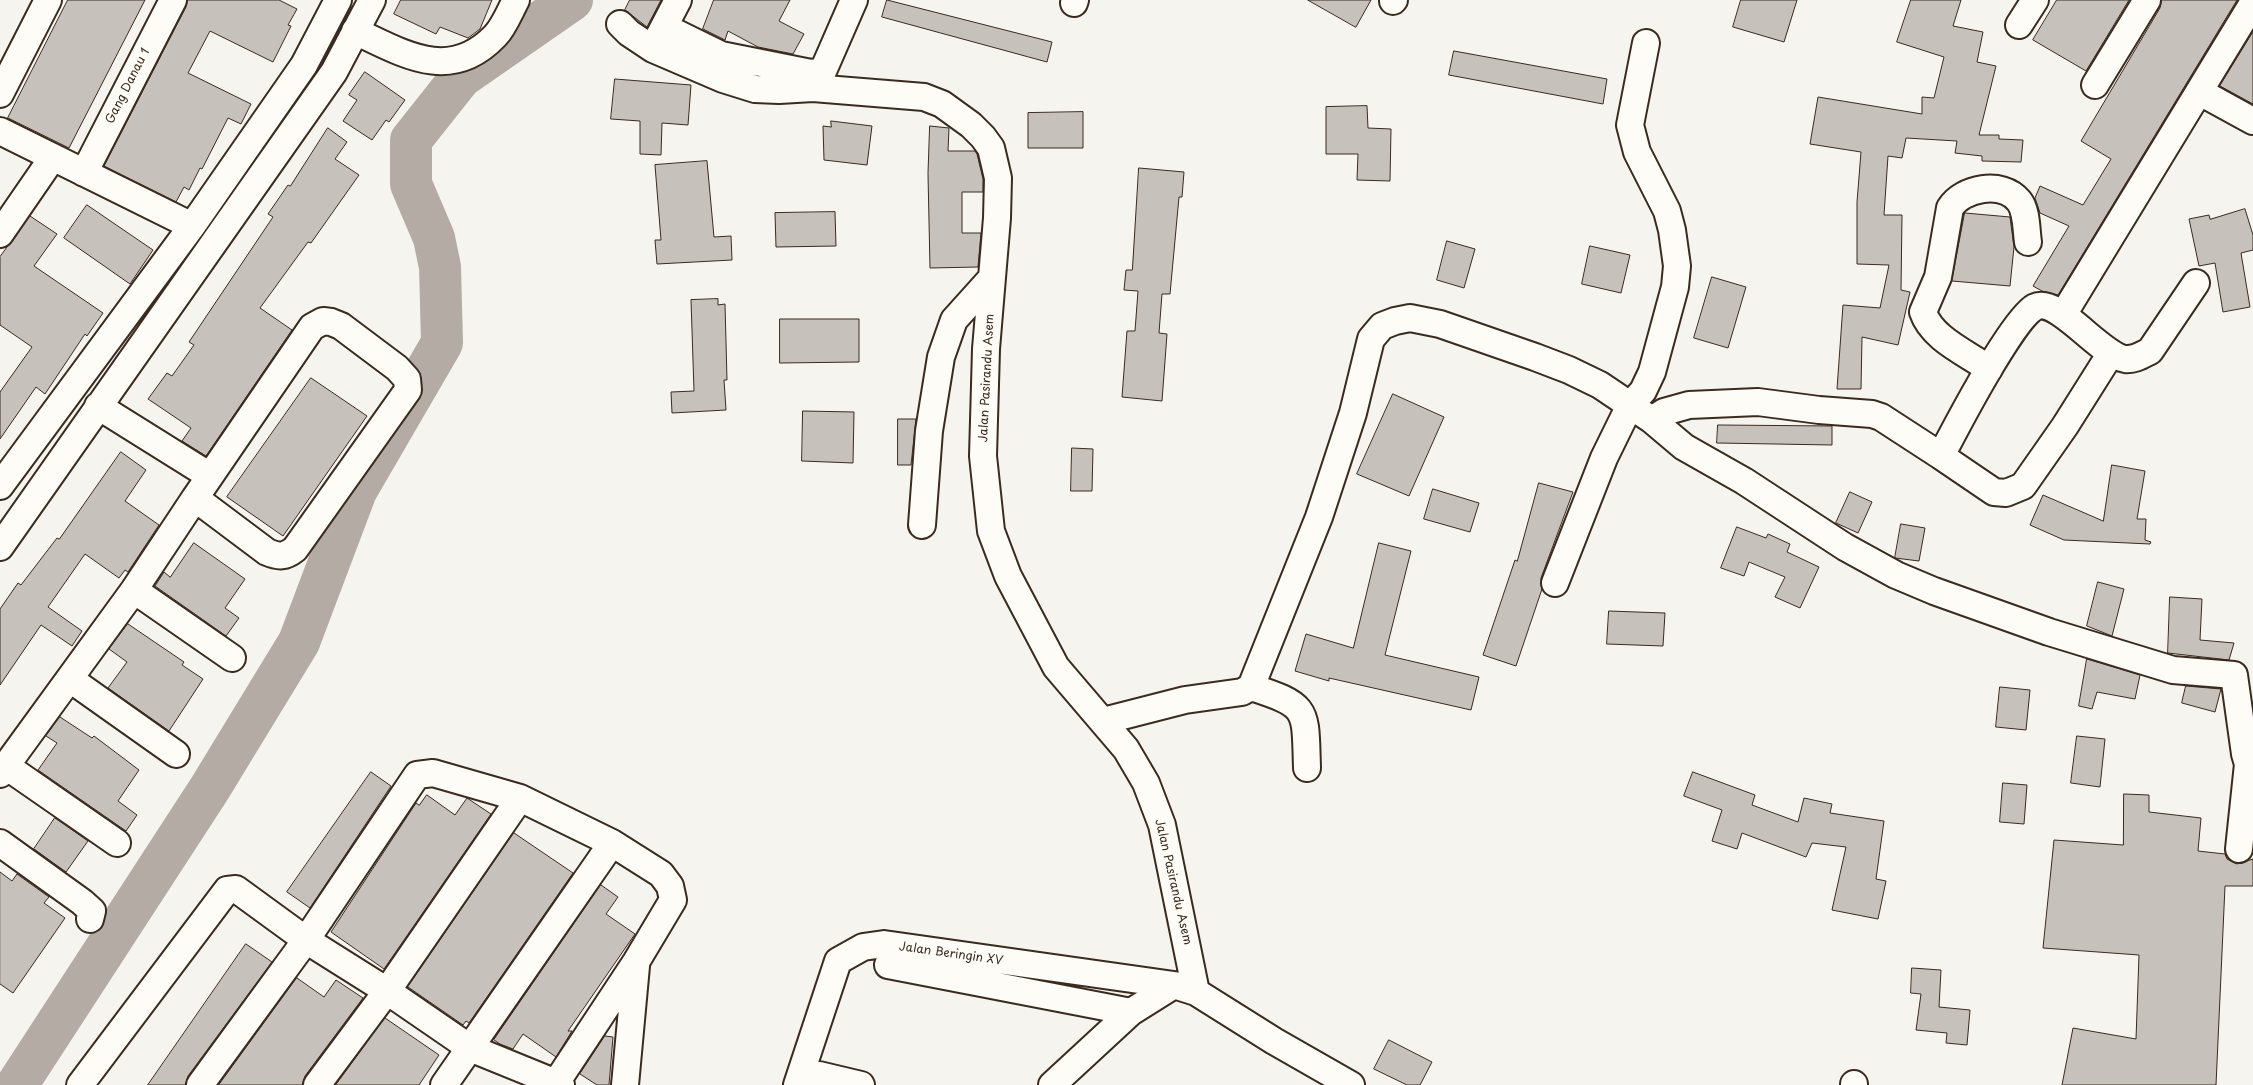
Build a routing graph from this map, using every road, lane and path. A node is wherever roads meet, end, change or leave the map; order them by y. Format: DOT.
graph roads {
  1 [pos="48,0"];
  2 [pos="173,0"];
  3 [pos="338,0"];
  4 [pos="372,0"];
  5 [pos="516,0"];
  6 [pos="678,0"];
  7 [pos="854,0"];
  8 [pos="2036,0"];
  9 [pos="2147,0"];
  10 [pos="2253,3"];
  11 [pos="620,24"];
  12 [pos="2020,25"];
  13 [pos="356,31"];
  14 [pos="658,38"];
  15 [pos="1646,43"];
  16 [pos="2095,86"];
  17 [pos="2200,92"];
  18 [pos="0,94"];
  19 [pos="2253,121"];
  20 [pos="0,132"];
  21 [pos="53,157"];
  22 [pos="84,173"];
  23 [pos="192,226"];
  24 [pos="0,234"];
  25 [pos="2028,242"];
  26 [pos="990,280"];
  27 [pos="2196,282"];
  28 [pos="2063,315"];
  29 [pos="2111,353"];
  30 [pos="1989,369"];
  31 [pos="1630,405"];
  32 [pos="98,406"];
  33 [pos="1652,420"];
  34 [pos="1941,456"];
  35 [pos="210,476"];
  36 [pos="0,486"];
  37 [pos="195,498"];
  38 [pos="922,525"];
  39 [pos="0,547"];
  40 [pos="1555,583"];
  41 [pos="134,590"];
  42 [pos="232,658"];
  43 [pos="2244,675"];
  44 [pos="70,678"];
  45 [pos="1250,687"];
  46 [pos="1103,721"];
  47 [pos="176,754"];
  48 [pos="2251,764"];
  49 [pos="1307,768"];
  50 [pos="3,770"];
  51 [pos="520,798"];
  52 [pos="0,843"];
  53 [pos="117,843"];
  54 [pos="612,843"];
  55 [pos="2239,849"];
  56 [pos="90,919"];
  57 [pos="306,940"];
  58 [pos="636,962"];
  59 [pos="888,965"];
  60 [pos="1185,988"];
  61 [pos="387,991"];
  62 [pos="1131,1012"];
  63 [pos="470,1048"];
  64 [pos="530,1079"];
  65 [pos="808,1080"];
  66 [pos="558,1084"];
  67 [pos="80,1085"];
  68 [pos="200,1085"];
  69 [pos="317,1085"];
  70 [pos="444,1085"];
  71 [pos="625,1085"];
  72 [pos="861,1085"];
  73 [pos="1052,1085"];
  74 [pos="1351,1085"];
  1 -- 18 [label="street"];
  2 -- 22 [label="street, Gang Danau 1"];
  3 -- 23 [label="street"];
  4 -- 13 [label="street"];
  5 -- 13 [label="street"];
  6 -- 14 [label="street"];
  7 -- 14 [label="street"];
  8 -- 12 [label="street"];
  9 -- 16 [label="street"];
  10 -- 17 [label="street"];
  11 -- 14 [label="street, Jalan Pasirandu Asem"];
  13 -- 32 [label="street"];
  14 -- 26 [label="street, Jalan Pasirandu Asem"];
  15 -- 31 [label="street"];
  17 -- 19 [label="street"];
  17 -- 28 [label="street"];
  20 -- 21 [label="street"];
  21 -- 22 [label="street"];
  21 -- 24 [label="street"];
  22 -- 23 [label="street"];
  23 -- 36 [label="street"];
  25 -- 30 [label="street"];
  26 -- 38 [label="street"];
  26 -- 46 [label="street, Jalan Pasirandu Asem"];
  27 -- 29 [label="street"];
  28 -- 29 [label="street"];
  28 -- 30 [label="street"];
  29 -- 34 [label="street"];
  30 -- 34 [label="street"];
  31 -- 33 [label="street"];
  31 -- 40 [label="street"];
  31 -- 45 [label="street"];
  32 -- 35 [label="street"];
  32 -- 39 [label="street"];
  33 -- 34 [label="street"];
  33 -- 43 [label="street"];
  35 -- 37 [label="street"];
  35 -- 37 [label="street"];
  37 -- 41 [label="street"];
  41 -- 42 [label="street"];
  41 -- 44 [label="street"];
  43 -- 48 [label="street"];
  44 -- 47 [label="street"];
  44 -- 50 [label="street"];
  45 -- 46 [label="street"];
  45 -- 49 [label="street"];
  46 -- 60 [label="street, Jalan Pasirandu Asem"];
  48 -- 55 [label="street"];
  50 -- 53 [label="street"];
  51 -- 54 [label="street"];
  51 -- 57 [label="street"];
  51 -- 61 [label="street"];
  52 -- 56 [label="street"];
  54 -- 58 [label="street"];
  54 -- 63 [label="street"];
  57 -- 61 [label="street"];
  57 -- 67 [label="street"];
  57 -- 68 [label="street"];
  58 -- 66 [label="street"];
  58 -- 71 [label="street"];
  59 -- 62 [label="street"];
  60 -- 62 [label="street"];
  60 -- 65 [label="street, Jalan Beringin XV"];
  60 -- 74 [label="street"];
  61 -- 63 [label="street"];
  61 -- 69 [label="street"];
  62 -- 73 [label="street"];
  63 -- 64 [label="street"];
  63 -- 70 [label="street"];
  64 -- 66 [label="street"];
  65 -- 72 [label="street"];
}
